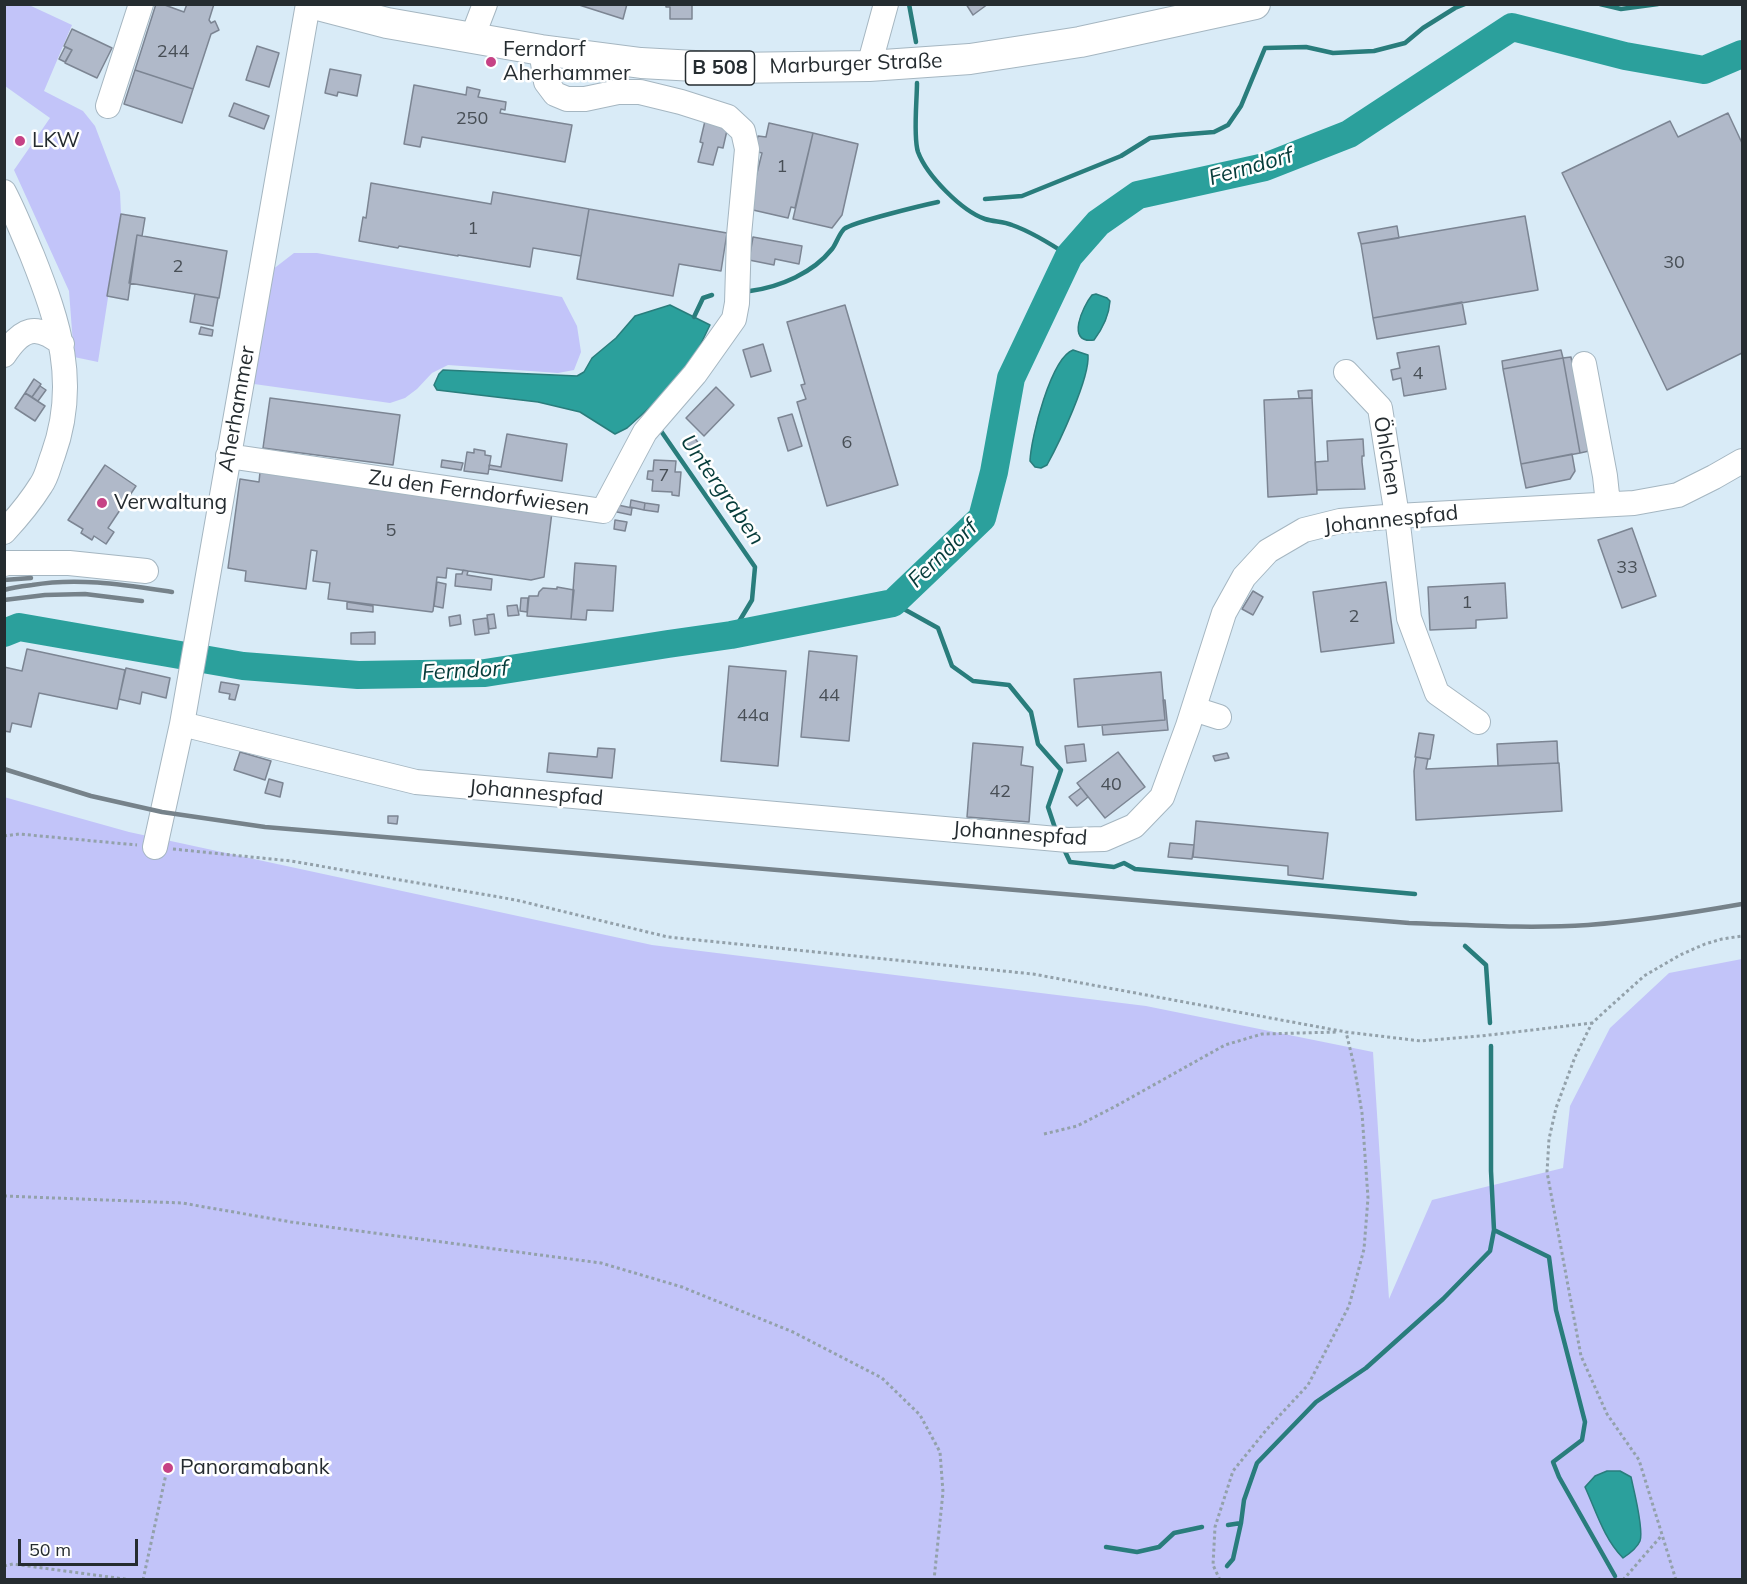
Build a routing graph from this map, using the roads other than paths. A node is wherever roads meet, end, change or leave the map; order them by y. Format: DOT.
graph roads {
  1 [pos="141,4"];
  2 [pos="308,4"];
  3 [pos="314,4"];
  4 [pos="485,4"];
  5 [pos="886,4"];
  6 [pos="1255,4"];
  7 [pos="1171,14"];
  8 [pos="472,38"];
  9 [pos="541,50"];
  10 [pos="869,66"];
  11 [pos="108,106"];
  12 [pos="4,192"];
  13 [pos="62,344"];
  14 [pos="4,355"];
  15 [pos="1584,364"];
  16 [pos="1346,372"];
  17 [pos="228,456"];
  18 [pos="1743,461"];
  19 [pos="1608,504"];
  20 [pos="1397,516"];
  21 [pos="4,532"];
  22 [pos="5,563"];
  23 [pos="146,571"];
  24 [pos="1194,709"];
  25 [pos="1220,717"];
  26 [pos="1478,722"];
  27 [pos="182,724"];
  28 [pos="154,847"];
  1 -- 11 [label="street"];
  2 -- 17 [label="street, Aherhammer"];
  3 -- 8 [label="main road, Marburger Straße / B 508"];
  4 -- 8 [label="street"];
  5 -- 10 [label="street"];
  6 -- 7 [label="main road, Marburger Straße / B 508"];
  7 -- 10 [label="main road, Marburger Straße / B 508"];
  8 -- 9 [label="main road, Marburger Straße / B 508"];
  9 -- 10 [label="main road, Marburger Straße / B 508"];
  9 -- 17 [label="street, Zu den Ferndorfwiesen"];
  12 -- 13 [label="street"];
  13 -- 14 [label="street"];
  13 -- 21 [label="street"];
  15 -- 19 [label="street"];
  16 -- 20 [label="street, Öhlchen"];
  17 -- 27 [label="street, Aherhammer"];
  18 -- 19 [label="street, Johannespfad"];
  19 -- 20 [label="street, Johannespfad"];
  20 -- 24 [label="street, Johannespfad"];
  20 -- 26 [label="street, Öhlchen"];
  22 -- 23 [label="street"];
  24 -- 25 [label="street"];
  24 -- 27 [label="street, Johannespfad"];
  27 -- 28 [label="street, Aherhammer"];
}
